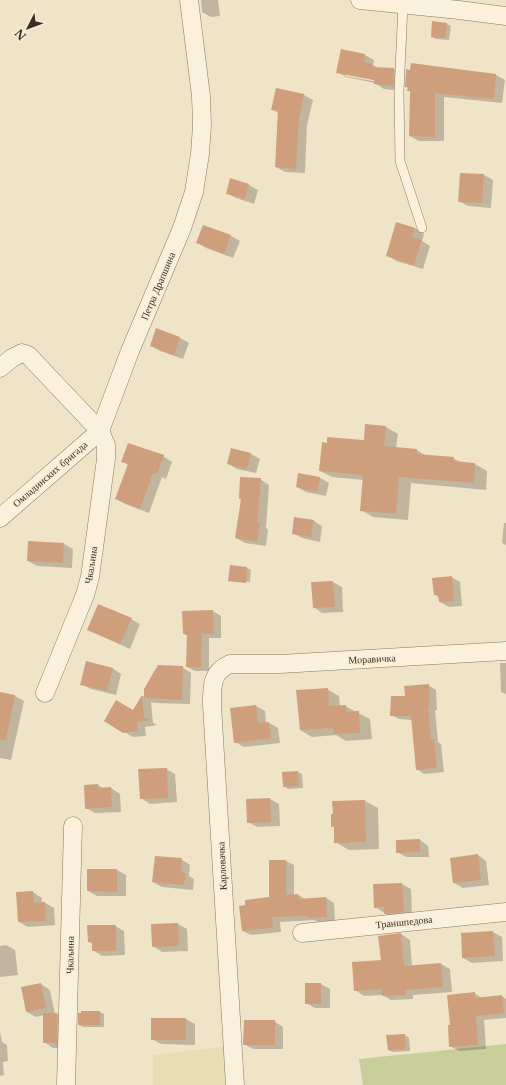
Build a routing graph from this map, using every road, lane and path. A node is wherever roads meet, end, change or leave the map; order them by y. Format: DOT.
graph roads {
  1 [pos="189,0"];
  2 [pos="360,0"];
  3 [pos="403,4"];
  4 [pos="460,5"];
  5 [pos="506,16"];
  6 [pos="422,228"];
  7 [pos="0,368"];
  8 [pos="100,431"];
  9 [pos="0,518"];
  10 [pos="506,651"];
  11 [pos="238,663"];
  12 [pos="45,693"];
  13 [pos="73,826"];
  14 [pos="506,912"];
  15 [pos="302,933"];
  16 [pos="66,1085"];
  17 [pos="235,1085"];
  1 -- 8 [label="street, Петра Драпшина"];
  2 -- 3 [label="street"];
  3 -- 4 [label="street"];
  3 -- 6 [label="lane"];
  4 -- 5 [label="street"];
  7 -- 8 [label="street"];
  8 -- 9 [label="street, Омладинских бригада"];
  8 -- 12 [label="street, Чкаљина"];
  10 -- 11 [label="street, Моравичка"];
  11 -- 17 [label="street, Карловачка"];
  13 -- 16 [label="street, Чкаљина"];
  14 -- 15 [label="street, Траншпедова"];
}
